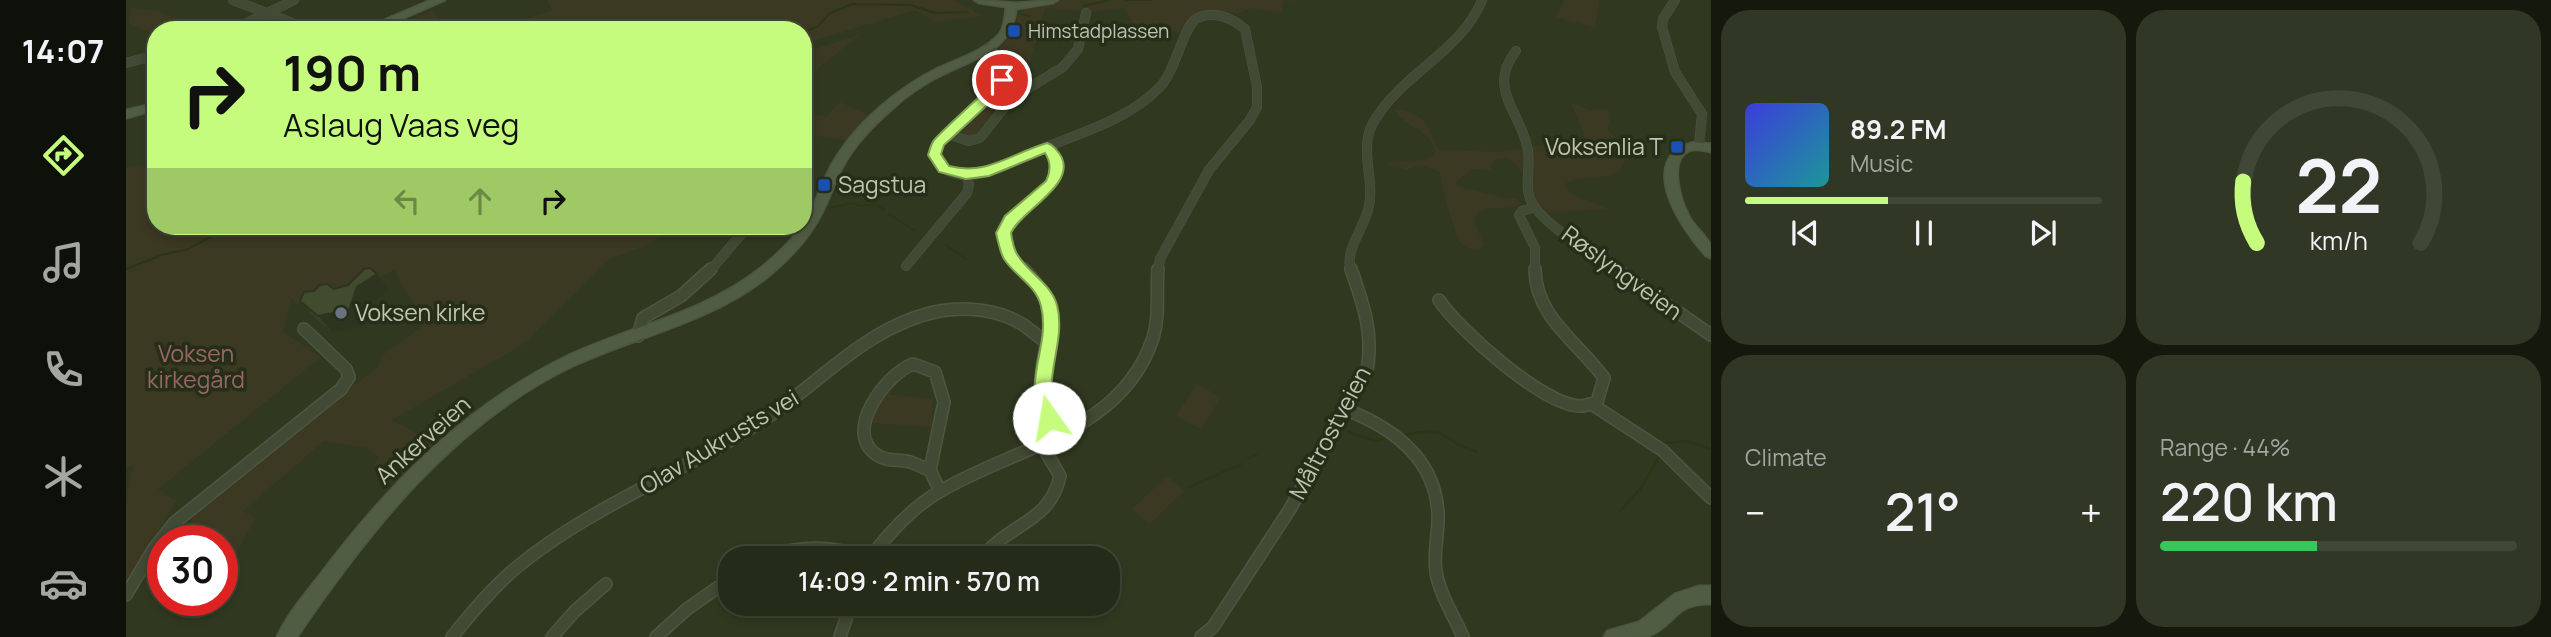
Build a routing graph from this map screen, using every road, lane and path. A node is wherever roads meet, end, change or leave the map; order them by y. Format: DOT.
graph roads {
  1 [pos="233,0"];
  2 [pos="294,0"];
  3 [pos="440,0"];
  4 [pos="979,0"];
  5 [pos="1053,0"];
  6 [pos="1482,0"];
  7 [pos="1675,0"];
  8 [pos="1011,5"];
  9 [pos="269,13"];
  10 [pos="1086,13"];
  11 [pos="252,21"];
  12 [pos="288,21"];
  13 [pos="388,21"];
  14 [pos="989,47"];
  15 [pos="1516,51"];
  16 [pos="126,53"];
  17 [pos="147,57"];
  18 [pos="140,59"];
  19 [pos="126,63"];
  20 [pos="147,108"];
  21 [pos="126,114"];
  22 [pos="947,134"];
  23 [pos="1047,147"];
  24 [pos="1705,147"];
  25 [pos="966,175"];
  26 [pos="1535,207"];
  27 [pos="812,220"];
  28 [pos="740,235"];
  29 [pos="802,235"];
  30 [pos="1711,253"];
  31 [pos="906,266"];
  32 [pos="1439,300"];
  33 [pos="304,329"];
  34 [pos="1711,335"];
  35 [pos="638,336"];
  36 [pos="1048,343"];
  37 [pos="1593,405"];
  38 [pos="1348,410"];
  39 [pos="1060,436"];
  40 [pos="1042,446"];
  41 [pos="930,470"];
  42 [pos="940,491"];
  43 [pos="1711,498"];
  44 [pos="881,546"];
  45 [pos="991,546"];
  46 [pos="606,584"];
  47 [pos="718,587"];
  48 [pos="1711,595"];
  49 [pos="126,596"];
  50 [pos="847,616"];
  51 [pos="286,637"];
  52 [pos="452,637"];
  53 [pos="552,637"];
  54 [pos="656,637"];
  55 [pos="840,637"];
  56 [pos="1200,637"];
  57 [pos="1463,637"];
  58 [pos="1613,637"];
  1 -- 9 [label="street"];
  2 -- 9 [label="street"];
  3 -- 13 [label="main road"];
  4 -- 8 [label="main road"];
  5 -- 8 [label="main road"];
  6 -- 38 [label="street, Måltrostveien"];
  7 -- 24 [label="street"];
  8 -- 14 [label="main road, Ankerveien"];
  9 -- 11 [label="street"];
  9 -- 12 [label="street"];
  10 -- 22 [label="street"];
  14 -- 22 [label="street"];
  14 -- 27 [label="main road, Ankerveien"];
  15 -- 26 [label="street"];
  16 -- 18 [label="street"];
  17 -- 18 [label="street"];
  18 -- 19 [label="street"];
  20 -- 21 [label="main road"];
  22 -- 25 [label="street"];
  23 -- 25 [label="street"];
  23 -- 36 [label="street"];
  23 -- 39 [label="street"];
  24 -- 30 [label="main road"];
  25 -- 31 [label="street"];
  26 -- 34 [label="street, Røslyngveien"];
  26 -- 37 [label="street"];
  28 -- 35 [label="street"];
  29 -- 35 [label="main road, Ankerveien"];
  32 -- 37 [label="street"];
  33 -- 49 [label="street"];
  35 -- 51 [label="main road, Ankerveien"];
  36 -- 39 [label="street"];
  36 -- 52 [label="street, Olav Aukrusts vei"];
  37 -- 43 [label="street"];
  38 -- 56 [label="street, Måltrostveien"];
  38 -- 57 [label="street"];
  39 -- 40 [label="street"];
  40 -- 42 [label="street"];
  40 -- 45 [label="street"];
  41 -- 41 [label="street"];
  41 -- 42 [label="street"];
  42 -- 44 [label="street"];
  46 -- 53 [label="street"];
  47 -- 54 [label="street"];
  48 -- 58 [label="main road"];
  50 -- 55 [label="street"];
}
